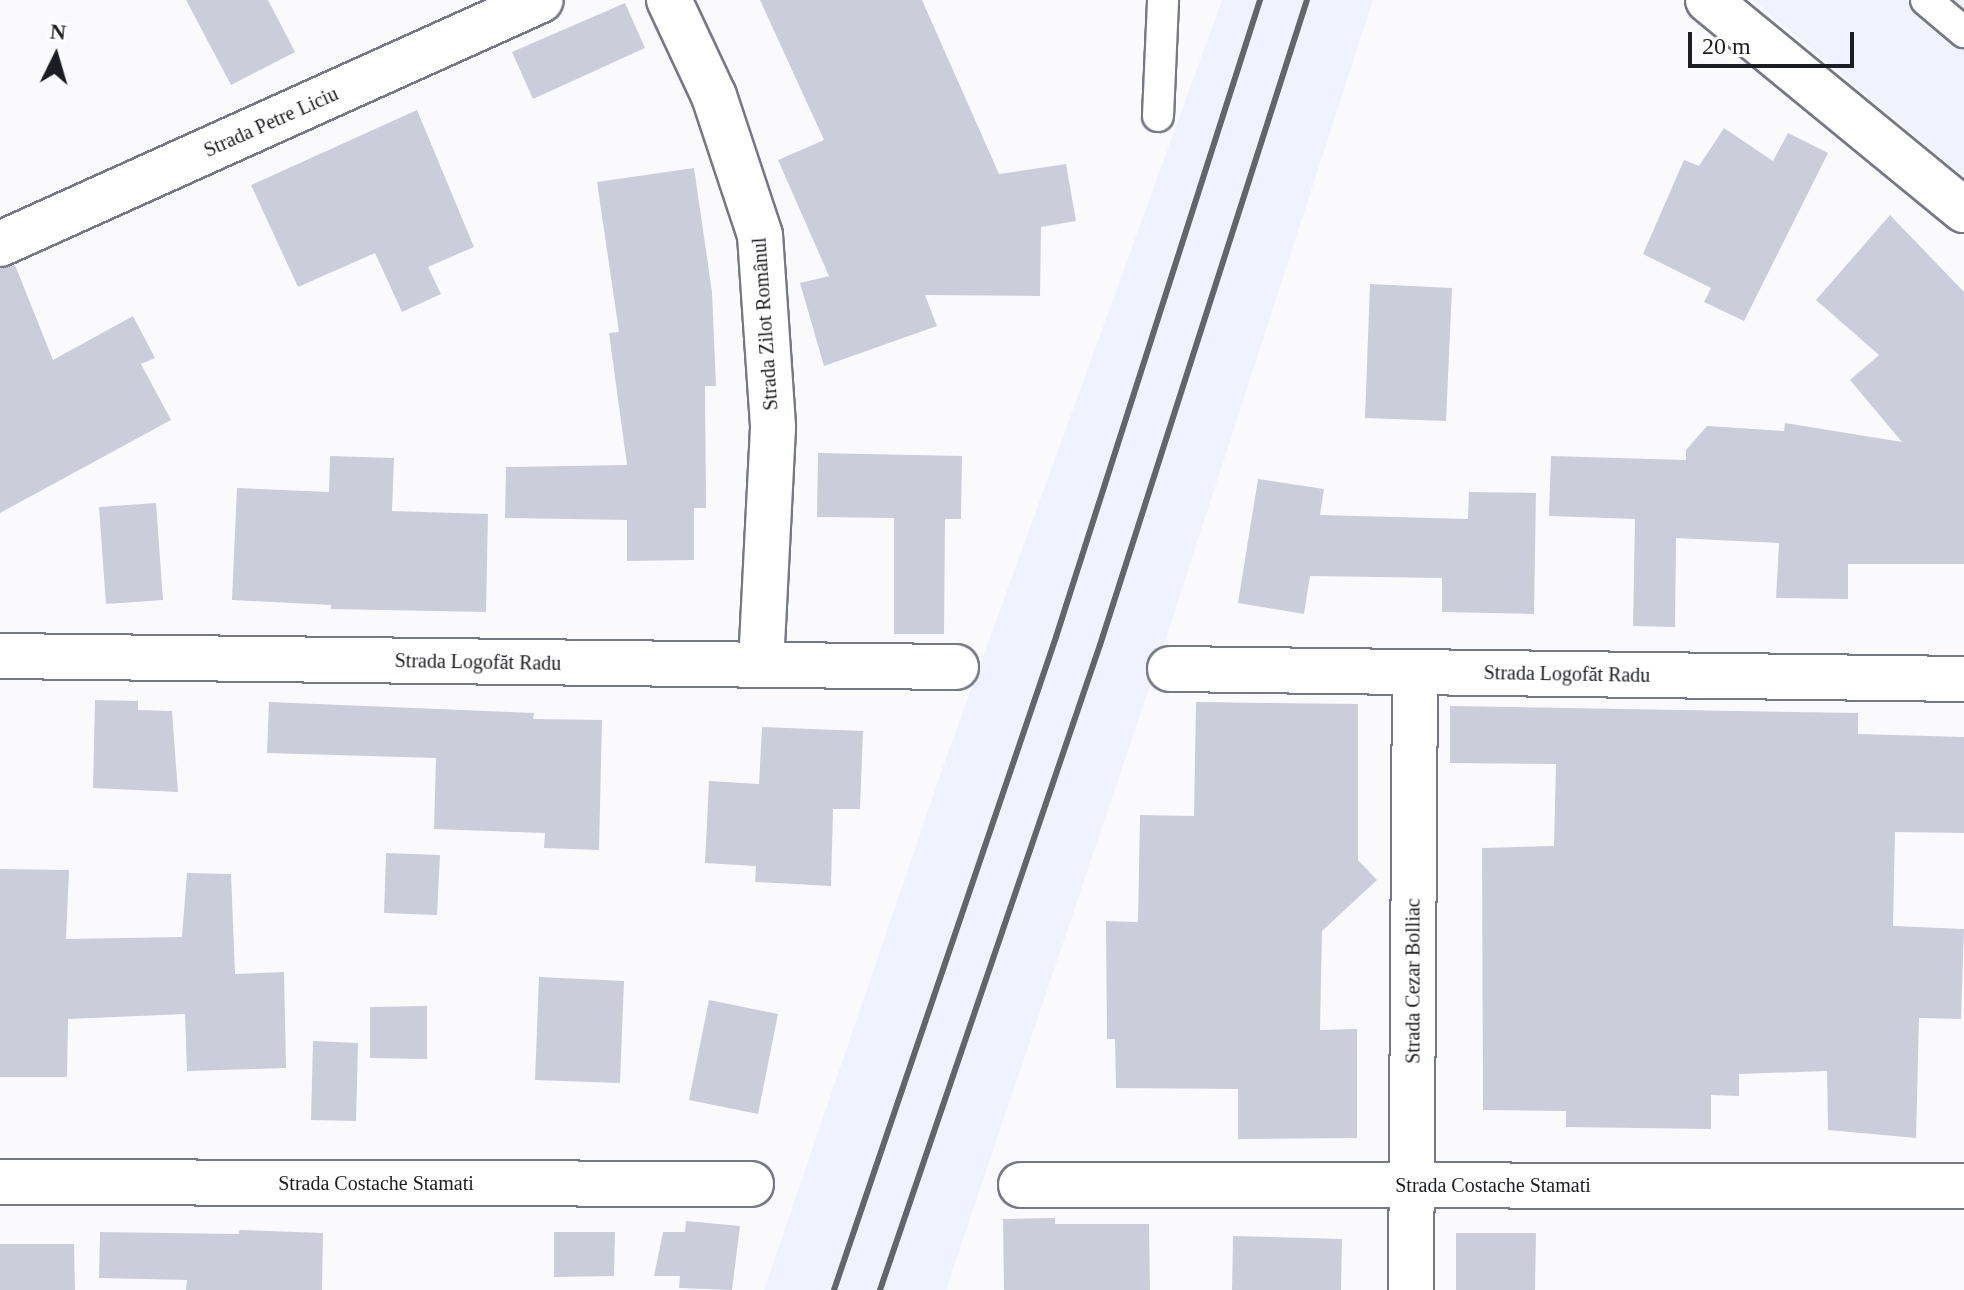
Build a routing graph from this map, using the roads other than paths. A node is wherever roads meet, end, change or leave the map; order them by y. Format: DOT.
graph roads {
  1 [pos="541,0"];
  2 [pos="669,0"];
  3 [pos="1163,0"];
  4 [pos="1708,0"];
  5 [pos="1926,0"];
  6 [pos="1964,32"];
  7 [pos="1158,116"];
  8 [pos="1964,210"];
  9 [pos="0,244"];
  10 [pos="0,656"];
  11 [pos="761,665"];
  12 [pos="956,667"];
  13 [pos="1170,669"];
  14 [pos="1415,672"];
  15 [pos="1964,679"];
  16 [pos="0,1182"];
  17 [pos="751,1184"];
  18 [pos="1021,1185"];
  19 [pos="1412,1185"];
  20 [pos="1964,1186"];
  21 [pos="1411,1290"];
  1 -- 9 [label="street, Strada Petre Liciu"];
  2 -- 11 [label="street, Strada Zilot Românul"];
  3 -- 7 [label="lane"];
  4 -- 8 [label="street"];
  5 -- 6 [label="lane"];
  10 -- 11 [label="street, Strada Logofăt Radu"];
  11 -- 12 [label="street, Strada Logofăt Radu"];
  13 -- 14 [label="street, Strada Logofăt Radu"];
  14 -- 15 [label="street, Strada Logofăt Radu"];
  14 -- 19 [label="street, Strada Cezar Bolliac"];
  16 -- 17 [label="street, Strada Costache Stamati"];
  18 -- 19 [label="street, Strada Costache Stamati"];
  19 -- 20 [label="street, Strada Costache Stamati"];
  19 -- 21 [label="street, Strada Cezar Bolliac"];
}
